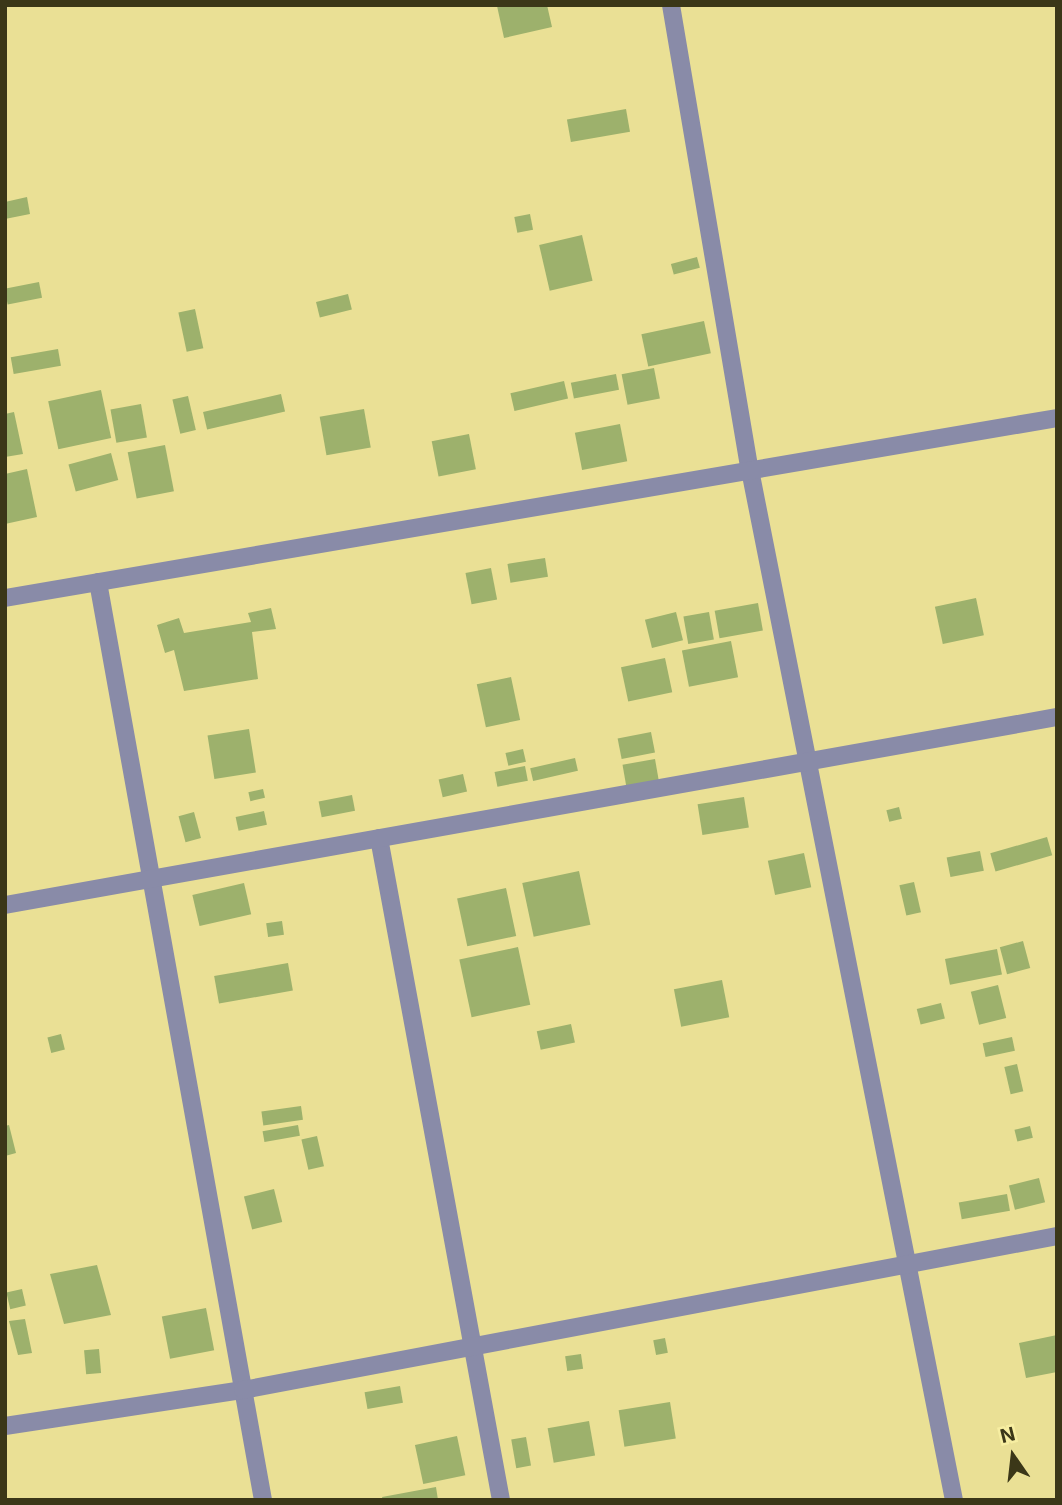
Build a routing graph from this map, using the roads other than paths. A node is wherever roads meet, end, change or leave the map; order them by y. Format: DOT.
graph roads {
  1 [pos="671,5"];
  2 [pos="1057,418"];
  3 [pos="750,470"];
  4 [pos="98,582"];
  5 [pos="5,598"];
  6 [pos="1057,717"];
  7 [pos="808,761"];
  8 [pos="379,838"];
  9 [pos="152,878"];
  10 [pos="5,905"];
  11 [pos="1057,1236"];
  12 [pos="908,1264"];
  13 [pos="472,1346"];
  14 [pos="243,1390"];
  15 [pos="5,1426"];
  16 [pos="263,1500"];
  17 [pos="501,1500"];
  18 [pos="954,1500"];
  1 -- 3 [label="street"];
  2 -- 3 [label="street"];
  3 -- 4 [label="street"];
  3 -- 7 [label="street"];
  4 -- 5 [label="street"];
  4 -- 9 [label="street"];
  6 -- 7 [label="street"];
  7 -- 8 [label="street"];
  7 -- 12 [label="street"];
  8 -- 9 [label="street"];
  8 -- 13 [label="street"];
  9 -- 10 [label="street"];
  9 -- 14 [label="street"];
  11 -- 12 [label="street"];
  12 -- 13 [label="street"];
  12 -- 18 [label="street"];
  13 -- 14 [label="street"];
  13 -- 17 [label="street"];
  14 -- 15 [label="street"];
  14 -- 16 [label="street"];
}
